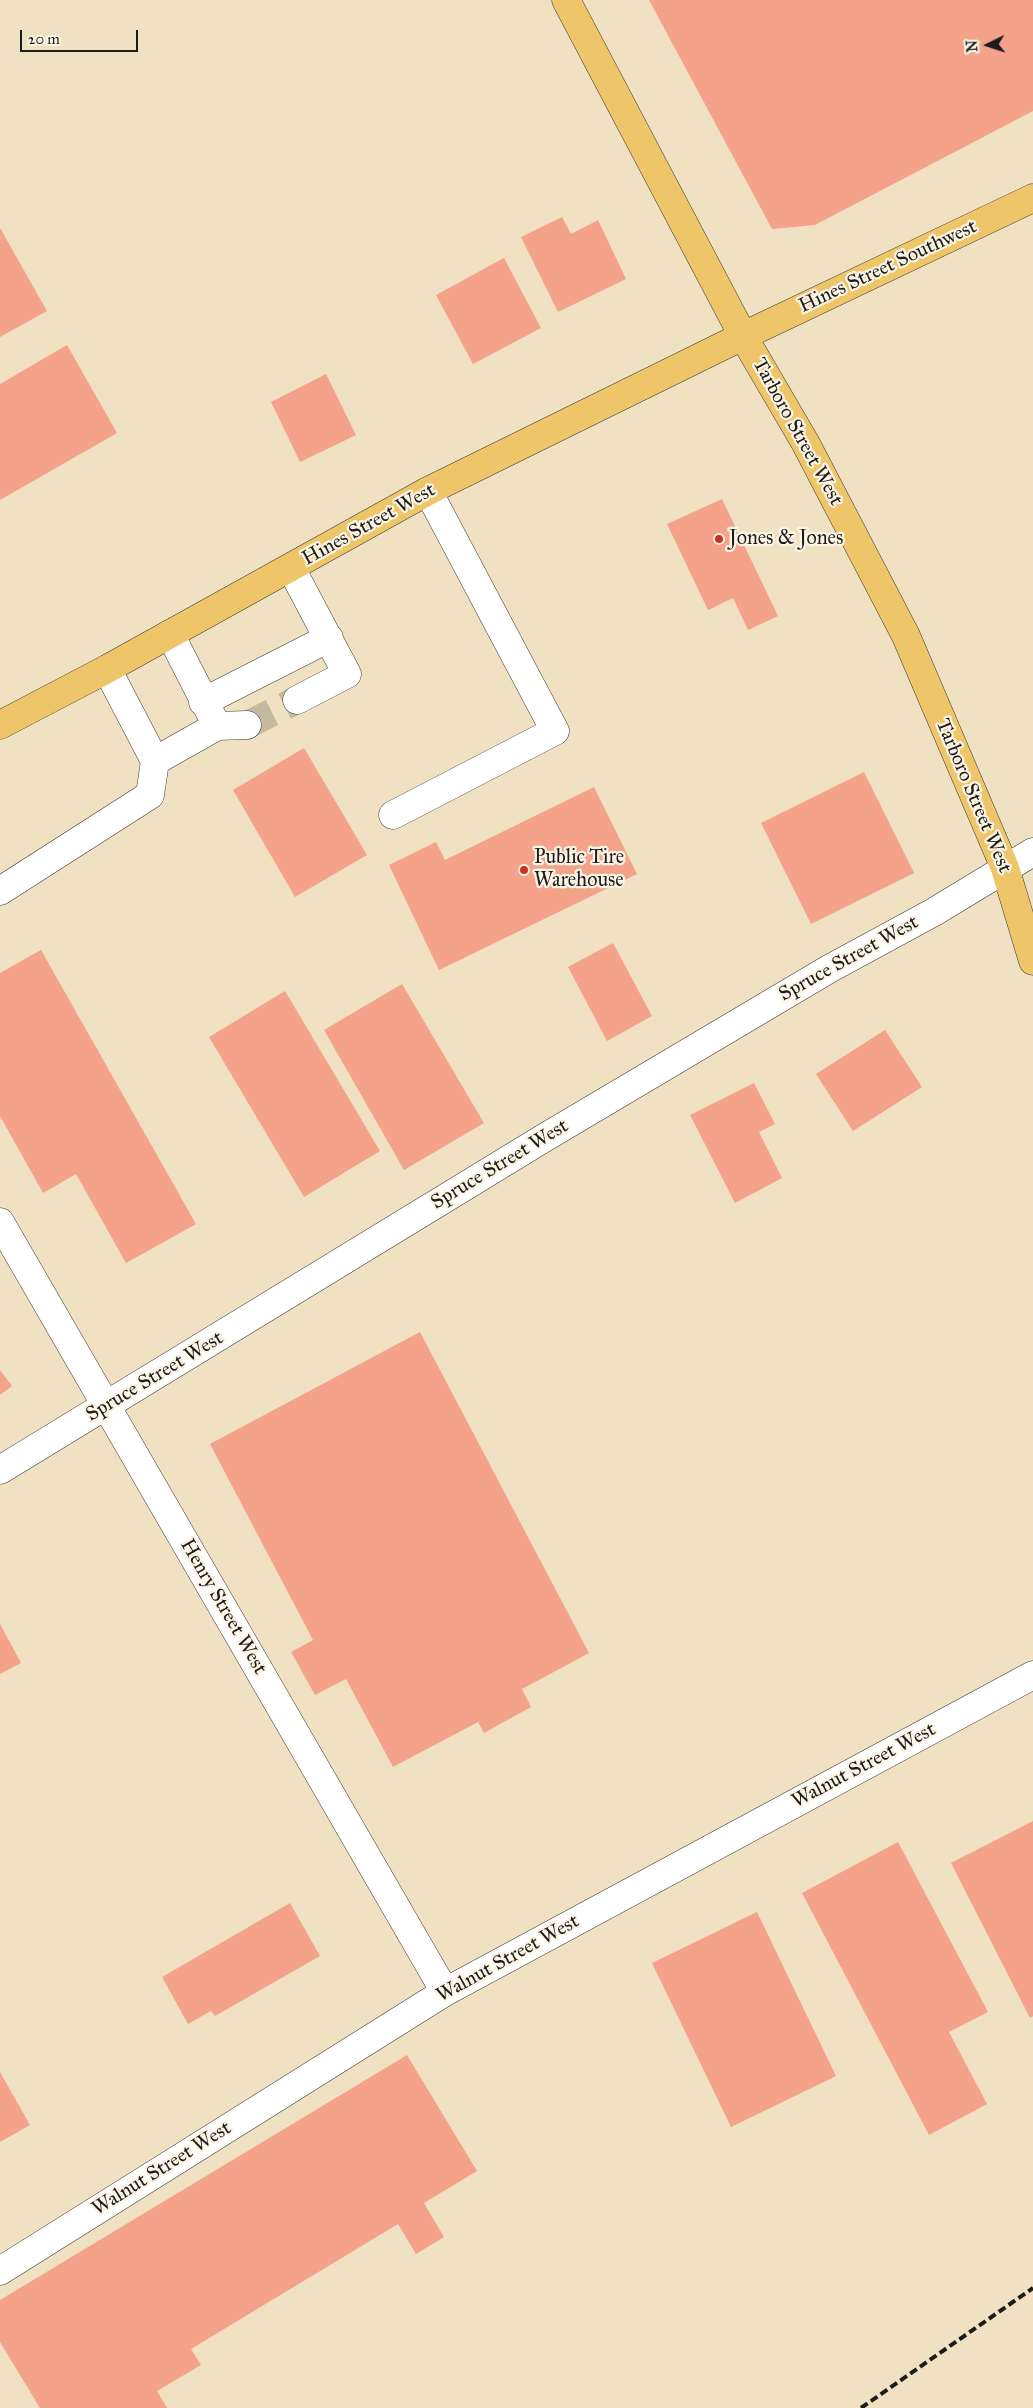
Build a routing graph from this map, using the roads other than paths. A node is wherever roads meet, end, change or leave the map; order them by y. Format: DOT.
graph roads {
  1 [pos="566,0"];
  2 [pos="1033,198"];
  3 [pos="743,336"];
  4 [pos="428,491"];
  5 [pos="291,568"];
  6 [pos="170,634"];
  7 [pos="329,638"];
  8 [pos="107,669"];
  9 [pos="297,700"];
  10 [pos="203,702"];
  11 [pos="0,725"];
  12 [pos="247,725"];
  13 [pos="217,726"];
  14 [pos="155,760"];
  15 [pos="393,816"];
  16 [pos="1033,852"];
  17 [pos="1004,868"];
  18 [pos="0,891"];
  19 [pos="1033,961"];
  20 [pos="0,1222"];
  21 [pos="107,1406"];
  22 [pos="0,1470"];
  23 [pos="1033,1675"];
  24 [pos="445,1992"];
  25 [pos="0,2271"];
  1 -- 3 [label="main road, Tarboro Street West"];
  2 -- 3 [label="main road, Hines Street Southwest"];
  3 -- 4 [label="main road, Hines Street West"];
  3 -- 17 [label="main road, Tarboro Street West"];
  4 -- 5 [label="main road, Hines Street West"];
  4 -- 15 [label="street"];
  5 -- 6 [label="main road, Hines Street West"];
  5 -- 7 [label="street"];
  6 -- 8 [label="main road, Hines Street West"];
  6 -- 10 [label="street"];
  7 -- 9 [label="street"];
  7 -- 10 [label="street"];
  8 -- 11 [label="main road, Hines Street West"];
  8 -- 14 [label="street"];
  10 -- 13 [label="street"];
  12 -- 13 [label="street"];
  13 -- 14 [label="street"];
  14 -- 18 [label="street"];
  16 -- 17 [label="street, Spruce Street West"];
  17 -- 19 [label="main road, Tarboro Street West"];
  17 -- 21 [label="street, Spruce Street West"];
  20 -- 21 [label="street, Henry Street West"];
  21 -- 22 [label="street, Spruce Street West"];
  21 -- 24 [label="street, Henry Street West"];
  23 -- 24 [label="street, Walnut Street West"];
  24 -- 25 [label="street, Walnut Street West"];
}
